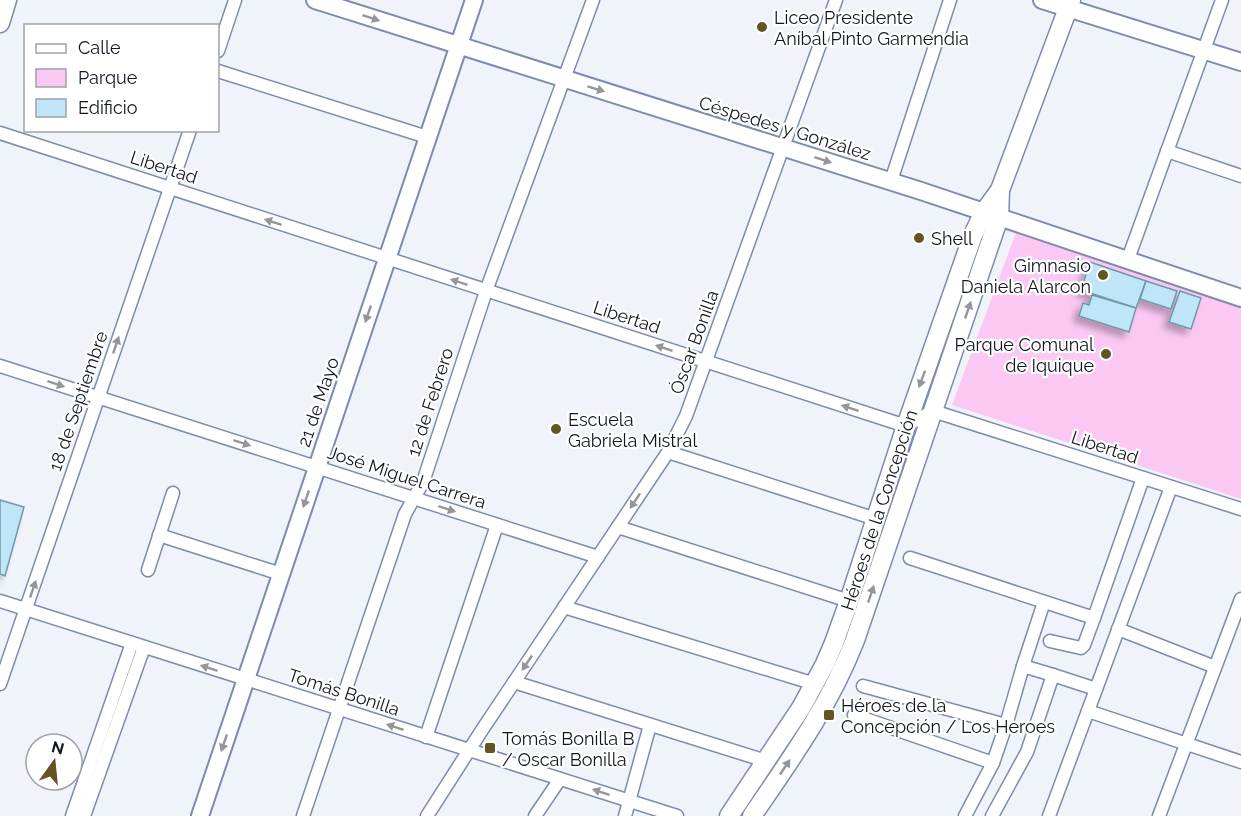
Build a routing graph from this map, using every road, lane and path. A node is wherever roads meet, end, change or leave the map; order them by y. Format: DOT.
graph roads {
  1 [pos="7,0"];
  2 [pos="235,0"];
  3 [pos="315,0"];
  4 [pos="474,0"];
  5 [pos="593,0"];
  6 [pos="836,0"];
  7 [pos="950,0"];
  8 [pos="1042,0"];
  9 [pos="1222,0"];
  10 [pos="1069,4"];
  11 [pos="0,23"];
  12 [pos="459,45"];
  13 [pos="219,48"];
  14 [pos="1204,51"];
  15 [pos="1241,62"];
  16 [pos="219,71"];
  17 [pos="564,79"];
  18 [pos="189,132"];
  19 [pos="0,133"];
  20 [pos="428,137"];
  21 [pos="783,148"];
  22 [pos="1167,151"];
  23 [pos="1241,176"];
  24 [pos="891,182"];
  25 [pos="170,188"];
  26 [pos="992,214"];
  27 [pos="387,258"];
  28 [pos="1128,259"];
  29 [pos="486,291"];
  30 [pos="1241,298"];
  31 [pos="705,361"];
  32 [pos="0,366"];
  33 [pos="98,397"];
  34 [pos="933,411"];
  35 [pos="906,426"];
  36 [pos="668,452"];
  37 [pos="317,467"];
  38 [pos="1143,478"];
  39 [pos="1171,487"];
  40 [pos="173,493"];
  41 [pos="414,498"];
  42 [pos="1241,509"];
  43 [pos="876,519"];
  44 [pos="497,525"];
  45 [pos="618,527"];
  46 [pos="159,535"];
  47 [pos="598,557"];
  48 [pos="910,558"];
  49 [pos="148,570"];
  50 [pos="281,574"];
  51 [pos="1241,599"];
  52 [pos="0,601"];
  53 [pos="849,601"];
  54 [pos="1044,602"];
  55 [pos="564,607"];
  56 [pos="25,609"];
  57 [pos="1094,618"];
  58 [pos="1118,629"];
  59 [pos="1050,641"];
  60 [pos="138,645"];
  61 [pos="1023,666"];
  62 [pos="1215,667"];
  63 [pos="1053,675"];
  64 [pos="246,679"];
  65 [pos="514,682"];
  66 [pos="0,684"];
  67 [pos="815,684"];
  68 [pos="863,686"];
  69 [pos="1096,689"];
  70 [pos="339,709"];
  71 [pos="1088,711"];
  72 [pos="854,715"];
  73 [pos="650,725"];
  74 [pos="1006,725"];
  75 [pos="426,736"];
  76 [pos="1186,744"];
  77 [pos="469,750"];
  78 [pos="766,761"];
  79 [pos="1241,762"];
  80 [pos="993,763"];
  81 [pos="560,779"];
  82 [pos="630,801"];
  83 [pos="72,816"];
  84 [pos="84,816"];
  85 [pos="200,816"];
  86 [pos="303,816"];
  87 [pos="427,816"];
  88 [pos="535,816"];
  89 [pos="625,816"];
  90 [pos="677,816"];
  91 [pos="729,816"];
  92 [pos="752,816"];
  93 [pos="964,816"];
  94 [pos="992,816"];
  95 [pos="1049,816"];
  96 [pos="1159,816"];
  1 -- 11 [label="main road"];
  2 -- 13 [label="street"];
  3 -- 12 [label="street, Céspedes y González, one-way"];
  4 -- 12 [label="street, 21 de Mayo"];
  5 -- 17 [label="street, 12 de Febrero"];
  6 -- 21 [label="street, Óscar Bonilla"];
  7 -- 24 [label="street"];
  8 -- 10 [label="street"];
  9 -- 14 [label="street"];
  10 -- 14 [label="street"];
  10 -- 26 [label="main road, Héroes de la Concepción"];
  12 -- 17 [label="street, Céspedes y González"];
  12 -- 20 [label="street, 21 de Mayo"];
  14 -- 15 [label="street"];
  14 -- 22 [label="street"];
  16 -- 20 [label="street"];
  17 -- 21 [label="street, Céspedes y González, one-way"];
  17 -- 29 [label="street, 12 de Febrero"];
  18 -- 25 [label="street, 18 de Septiembre"];
  19 -- 25 [label="street, Libertad"];
  20 -- 27 [label="street, 21 de Mayo"];
  21 -- 24 [label="street, Céspedes y González, one-way"];
  21 -- 31 [label="street, Óscar Bonilla"];
  22 -- 23 [label="street"];
  22 -- 28 [label="street"];
  24 -- 26 [label="street, Céspedes y González"];
  27 -- 25 [label="street, Libertad, one-way"];
  33 -- 25 [label="street, 18 de Septiembre, one-way"];
  26 -- 28 [label="street, Céspedes y González"];
  34 -- 26 [label="main road, Héroes de la Concepción, one-way"];
  26 -- 35 [label="main road, Héroes de la Concepción, one-way"];
  29 -- 27 [label="street, Libertad, one-way"];
  27 -- 37 [label="street, 21 de Mayo, one-way"];
  28 -- 30 [label="street, Céspedes y González"];
  31 -- 29 [label="street, Libertad, one-way"];
  29 -- 41 [label="street, 12 de Febrero"];
  35 -- 31 [label="street, Libertad, one-way"];
  31 -- 36 [label="street, Óscar Bonilla"];
  32 -- 33 [label="street, José Miguel Carrera, one-way"];
  33 -- 37 [label="street, José Miguel Carrera, one-way"];
  56 -- 33 [label="street, 18 de Septiembre, one-way"];
  34 -- 35 [label="street"];
  34 -- 38 [label="street, Libertad"];
  92 -- 34 [label="main road, Héroes de la Concepción, one-way"];
  35 -- 43 [label="main road, Héroes de la Concepción"];
  36 -- 43 [label="street"];
  36 -- 45 [label="street, Óscar Bonilla, one-way"];
  37 -- 41 [label="street, José Miguel Carrera"];
  37 -- 50 [label="street, 21 de Mayo, one-way"];
  38 -- 39 [label="street, Libertad"];
  38 -- 57 [label="street"];
  39 -- 42 [label="street, Libertad"];
  39 -- 58 [label="street"];
  40 -- 46 [label="street"];
  41 -- 44 [label="street, José Miguel Carrera, one-way"];
  41 -- 70 [label="street, 12 de Febrero"];
  43 -- 53 [label="main road, Héroes de la Concepción"];
  44 -- 47 [label="street, José Miguel Carrera"];
  44 -- 75 [label="street"];
  45 -- 47 [label="street, Óscar Bonilla"];
  45 -- 53 [label="street"];
  46 -- 49 [label="street"];
  46 -- 50 [label="street"];
  47 -- 55 [label="street, Óscar Bonilla"];
  48 -- 54 [label="street"];
  50 -- 64 [label="street, 21 de Mayo"];
  51 -- 62 [label="street"];
  52 -- 56 [label="street, Tomás Bonilla"];
  53 -- 67 [label="main road, Héroes de la Concepción"];
  54 -- 57 [label="street"];
  54 -- 61 [label="street"];
  55 -- 65 [label="street, Óscar Bonilla, one-way"];
  55 -- 67 [label="street"];
  56 -- 60 [label="street, Tomás Bonilla"];
  56 -- 66 [label="street, 18 de Septiembre"];
  57 -- 59 [label="street"];
  58 -- 62 [label="street"];
  58 -- 69 [label="street"];
  64 -- 60 [label="street, Tomás Bonilla, one-way"];
  60 -- 83 [label="street"];
  60 -- 84 [label="street"];
  61 -- 63 [label="street"];
  61 -- 74 [label="street"];
  62 -- 76 [label="street"];
  63 -- 69 [label="street"];
  63 -- 94 [label="street"];
  64 -- 70 [label="street, Tomás Bonilla"];
  64 -- 85 [label="street, 21 de Mayo, one-way"];
  65 -- 73 [label="street"];
  65 -- 77 [label="street, Óscar Bonilla"];
  67 -- 78 [label="main road, Héroes de la Concepción"];
  68 -- 74 [label="street"];
  69 -- 71 [label="street"];
  75 -- 70 [label="street, Tomás Bonilla, one-way"];
  70 -- 86 [label="street, 12 de Febrero"];
  71 -- 76 [label="street"];
  71 -- 95 [label="street"];
  72 -- 80 [label="street"];
  73 -- 78 [label="street"];
  73 -- 82 [label="street"];
  74 -- 80 [label="street"];
  75 -- 77 [label="street, Tomás Bonilla"];
  76 -- 79 [label="street"];
  76 -- 96 [label="street"];
  77 -- 81 [label="street, Tomás Bonilla"];
  77 -- 87 [label="street, Óscar Bonilla"];
  78 -- 91 [label="main road, Héroes de la Concepción"];
  80 -- 93 [label="street"];
  82 -- 81 [label="street, Tomás Bonilla, one-way"];
  81 -- 88 [label="street"];
  82 -- 89 [label="street"];
  82 -- 90 [label="street, Tomás Bonilla"];
}
